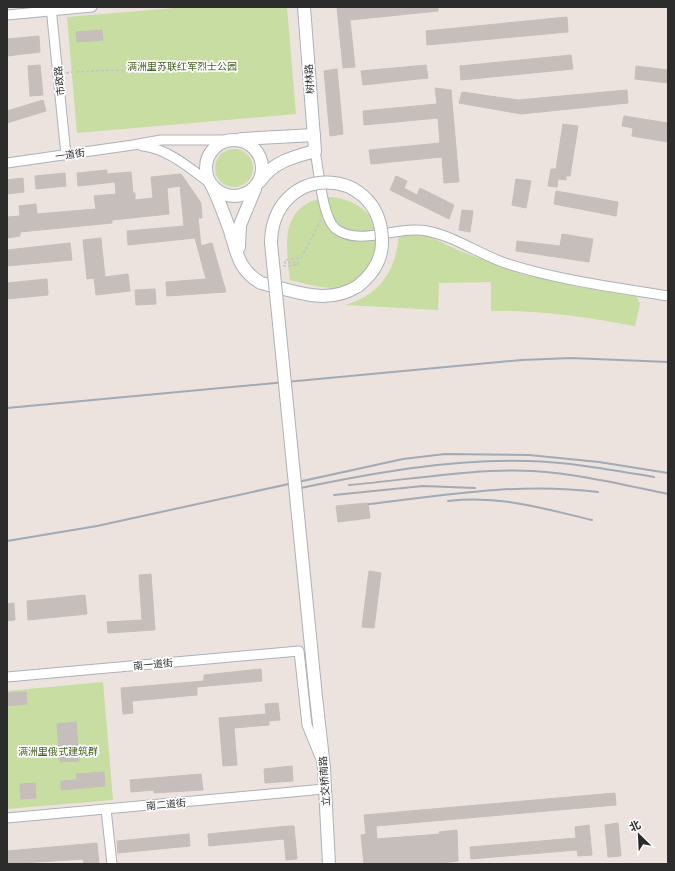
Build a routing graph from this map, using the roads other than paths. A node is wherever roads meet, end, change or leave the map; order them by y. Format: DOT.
graph roads {
  1 [pos="92,7"];
  2 [pos="304,7"];
  3 [pos="51,9"];
  4 [pos="7,15"];
  5 [pos="314,135"];
  6 [pos="234,140"];
  7 [pos="133,145"];
  8 [pos="315,151"];
  9 [pos="66,155"];
  10 [pos="7,163"];
  11 [pos="258,184"];
  12 [pos="211,185"];
  13 [pos="243,266"];
  14 [pos="668,296"];
  15 [pos="7,677"];
  16 [pos="324,768"];
  17 [pos="324,789"];
  18 [pos="106,809"];
  19 [pos="7,818"];
  20 [pos="112,864"];
  21 [pos="329,864"];
  1 -- 3 [label="street"];
  2 -- 5 [label="main road, 树林路"];
  3 -- 4 [label="street"];
  3 -- 9 [label="street, 市政路"];
  5 -- 6 [label="main road"];
  5 -- 8 [label="main road, 树林路"];
  6 -- 7 [label="street"];
  6 -- 11 [label="main road"];
  6 -- 12 [label="main road"];
  7 -- 9 [label="street, 一道街"];
  7 -- 12 [label="street"];
  8 -- 11 [label="main road"];
  8 -- 14 [label="street"];
  9 -- 10 [label="street, 一道街"];
  11 -- 12 [label="main road"];
  11 -- 13 [label="main road"];
  12 -- 13 [label="main road"];
  13 -- 16 [label="main road, 立交桥南路, bridge"];
  15 -- 16 [label="street, 南一道街"];
  16 -- 17 [label="main road, 立交桥南路"];
  17 -- 18 [label="street, 南二道街"];
  17 -- 21 [label="main road, 立交桥南路"];
  18 -- 19 [label="street, 南二道街"];
  18 -- 20 [label="street"];
}
